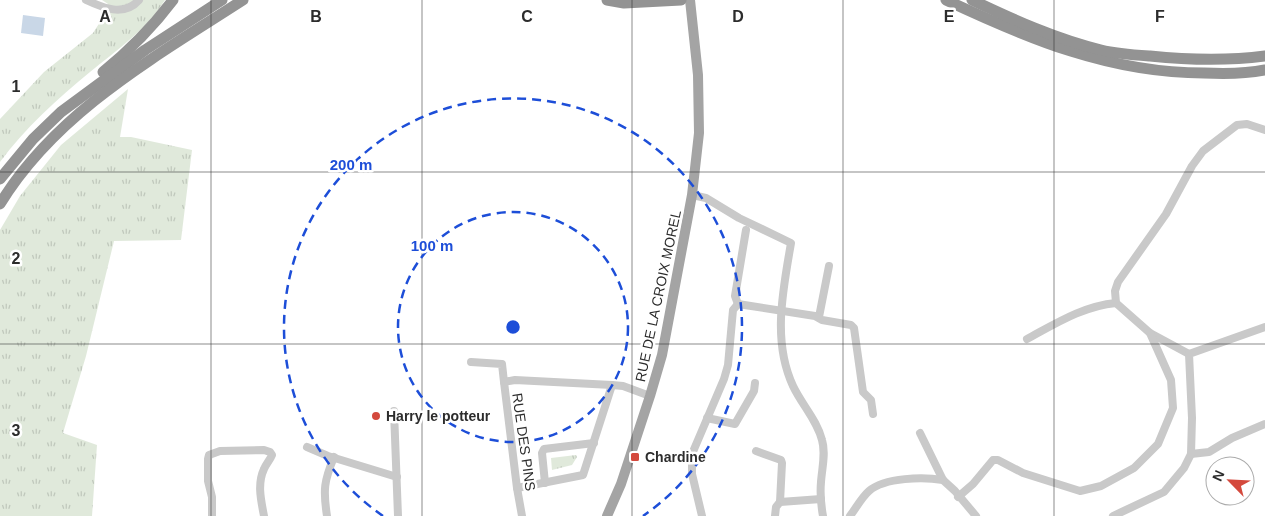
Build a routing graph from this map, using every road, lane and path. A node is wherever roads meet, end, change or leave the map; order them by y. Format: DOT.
graph roads {
  1 [pos="86,0"];
  2 [pos="139,0"];
  3 [pos="173,0"];
  4 [pos="222,0"];
  5 [pos="243,0"];
  6 [pos="608,0"];
  7 [pos="681,0"];
  8 [pos="690,0"];
  9 [pos="946,0"];
  10 [pos="972,0"];
  11 [pos="1265,56"];
  12 [pos="1265,70"];
  13 [pos="61,112"];
  14 [pos="1265,130"];
  15 [pos="0,179"];
  16 [pos="692,195"];
  17 [pos="0,204"];
  18 [pos="746,230"];
  19 [pos="829,266"];
  20 [pos="1116,303"];
  21 [pos="738,304"];
  22 [pos="781,310"];
  23 [pos="819,317"];
  24 [pos="1265,327"];
  25 [pos="1150,333"];
  26 [pos="1026,339"];
  27 [pos="1189,354"];
  28 [pos="471,362"];
  29 [pos="504,382"];
  30 [pos="755,383"];
  31 [pos="612,385"];
  32 [pos="650,396"];
  33 [pos="394,411"];
  34 [pos="873,414"];
  35 [pos="707,418"];
  36 [pos="1265,424"];
  37 [pos="920,433"];
  38 [pos="594,443"];
  39 [pos="307,447"];
  40 [pos="756,451"];
  41 [pos="1191,454"];
  42 [pos="334,457"];
  43 [pos="397,477"];
  44 [pos="943,480"];
  45 [pos="545,482"];
  46 [pos="517,488"];
  47 [pos="958,497"];
  48 [pos="821,499"];
  49 [pos="780,502"];
  50 [pos="212,516"];
  51 [pos="264,516"];
  52 [pos="327,516"];
  53 [pos="398,516"];
  54 [pos="522,516"];
  55 [pos="607,516"];
  56 [pos="702,516"];
  57 [pos="775,516"];
  58 [pos="823,516"];
  59 [pos="850,516"];
  60 [pos="976,516"];
  61 [pos="1113,516"];
  1 -- 2 [label="street"];
  3 -- 13 [label="highway"];
  4 -- 13 [label="highway"];
  5 -- 17 [label="highway"];
  6 -- 7 [label="highway"];
  8 -- 16 [label="main road, RUE DE LA CROIX MOREL"];
  9 -- 12 [label="highway"];
  10 -- 11 [label="highway"];
  13 -- 15 [label="highway"];
  14 -- 20 [label="street"];
  16 -- 22 [label="street"];
  16 -- 32 [label="main road, RUE DE LA CROIX MOREL"];
  18 -- 21 [label="street"];
  19 -- 23 [label="street"];
  20 -- 25 [label="street"];
  20 -- 26 [label="street"];
  21 -- 22 [label="street"];
  21 -- 35 [label="street"];
  22 -- 23 [label="street"];
  22 -- 48 [label="street"];
  23 -- 34 [label="street"];
  24 -- 27 [label="street"];
  25 -- 27 [label="street"];
  25 -- 47 [label="street"];
  27 -- 41 [label="street"];
  28 -- 29 [label="street"];
  29 -- 31 [label="street, RUE DES PINS"];
  29 -- 46 [label="street, RUE DES PINS"];
  30 -- 35 [label="street"];
  31 -- 32 [label="street, RUE DES PINS"];
  31 -- 38 [label="street"];
  32 -- 55 [label="main road, RUE DE LA CROIX MOREL"];
  33 -- 43 [label="street"];
  35 -- 56 [label="street"];
  36 -- 41 [label="street"];
  37 -- 44 [label="street"];
  38 -- 45 [label="street"];
  38 -- 45 [label="street"];
  39 -- 42 [label="street"];
  40 -- 49 [label="street"];
  41 -- 61 [label="street"];
  42 -- 43 [label="street"];
  42 -- 52 [label="street"];
  43 -- 53 [label="street"];
  44 -- 47 [label="street"];
  44 -- 59 [label="street"];
  45 -- 46 [label="street"];
  46 -- 54 [label="street, RUE DES PINS"];
  47 -- 60 [label="street"];
  48 -- 49 [label="street"];
  48 -- 58 [label="street"];
  49 -- 57 [label="street"];
  50 -- 51 [label="street"];
}
